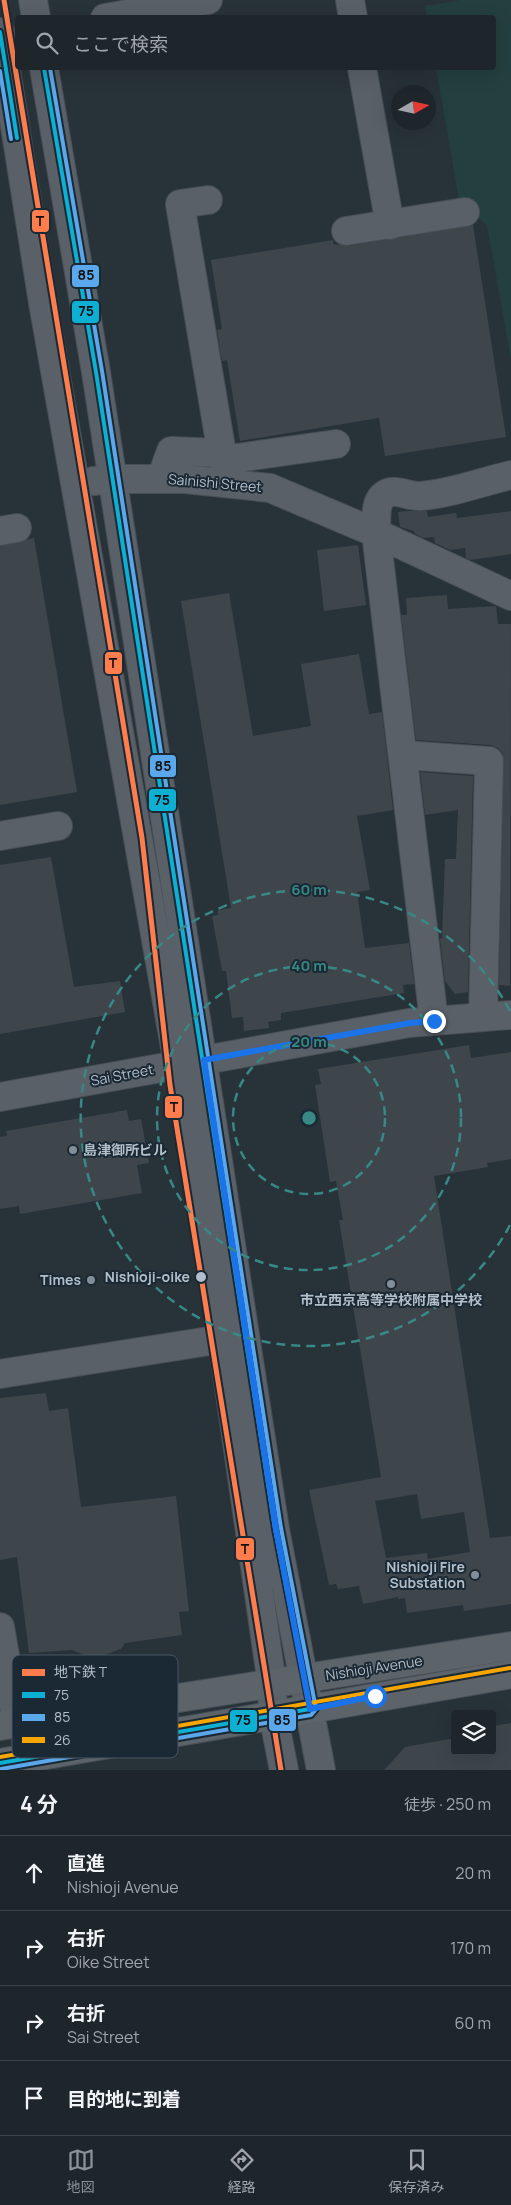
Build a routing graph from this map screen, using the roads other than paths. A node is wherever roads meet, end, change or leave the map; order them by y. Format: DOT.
graph roads {
  1 [pos="33,0"];
  2 [pos="208,0"];
  3 [pos="350,0"];
  4 [pos="147,5"];
  5 [pos="36,15"];
  6 [pos="115,15"];
  7 [pos="352,15"];
  8 [pos="15,32"];
  9 [pos="0,33"];
  10 [pos="44,70"];
  11 [pos="362,70"];
  12 [pos="208,200"];
  13 [pos="465,212"];
  14 [pos="390,224"];
  15 [pos="346,231"];
  16 [pos="336,444"];
  17 [pos="221,452"];
  18 [pos="511,475"];
  19 [pos="113,478"];
  20 [pos="161,479"];
  21 [pos="75,484"];
  22 [pos="376,533"];
  23 [pos="511,596"];
  24 [pos="404,755"];
  25 [pos="58,826"];
  26 [pos="0,836"];
  27 [pos="511,1015"];
  28 [pos="483,1017"];
  29 [pos="434,1021"];
  30 [pos="191,1062"];
  31 [pos="0,1097"];
  32 [pos="222,1339"];
  33 [pos="0,1374"];
  34 [pos="0,1627"];
  35 [pos="511,1646"];
  36 [pos="511,1674"];
  37 [pos="304,1680"];
  38 [pos="272,1684"];
  39 [pos="178,1698"];
  40 [pos="310,1709"];
  41 [pos="273,1714"];
  42 [pos="8,1724"];
  43 [pos="178,1732"];
  44 [pos="45,1758"];
  45 [pos="9,1765"];
  46 [pos="284,1770"];
  47 [pos="321,1770"];
  1 -- 5 [label="street"];
  2 -- 4 [label="street"];
  3 -- 7 [label="street"];
  4 -- 6 [label="street"];
  8 -- 9 [label="street"];
  9 -- 21 [label="street"];
  10 -- 19 [label="street"];
  11 -- 14 [label="street"];
  12 -- 17 [label="street"];
  13 -- 14 [label="street"];
  14 -- 15 [label="street"];
  16 -- 17 [label="street"];
  17 -- 20 [label="street"];
  18 -- 22 [label="street"];
  19 -- 20 [label="street, Sainishi Street"];
  19 -- 21 [label="street, Sainishi Street"];
  19 -- 30 [label="street"];
  20 -- 22 [label="street, Sainishi Street"];
  21 -- 30 [label="street"];
  22 -- 23 [label="street, Sainishi Street"];
  22 -- 24 [label="street"];
  24 -- 28 [label="street"];
  24 -- 29 [label="street"];
  25 -- 26 [label="street"];
  27 -- 28 [label="street, Sai Street"];
  28 -- 29 [label="street, Sai Street"];
  29 -- 30 [label="street, Sai Street"];
  30 -- 31 [label="street, Sai Street"];
  30 -- 32 [label="street"];
  30 -- 37 [label="street"];
  32 -- 33 [label="street"];
  32 -- 38 [label="street"];
  34 -- 42 [label="street"];
  35 -- 37 [label="main road, Nishioji Avenue"];
  36 -- 40 [label="main road, Nishioji Avenue"];
  37 -- 38 [label="main road, Nishioji Avenue"];
  37 -- 40 [label="street"];
  38 -- 39 [label="main road, Nishioji Avenue"];
  38 -- 41 [label="street"];
  40 -- 41 [label="main road, Nishioji Avenue"];
  40 -- 47 [label="street"];
  41 -- 43 [label="main road, Nishioji Avenue"];
  41 -- 46 [label="street"];
  44 -- 45 [label="main road, Nishioji Avenue"];
}
